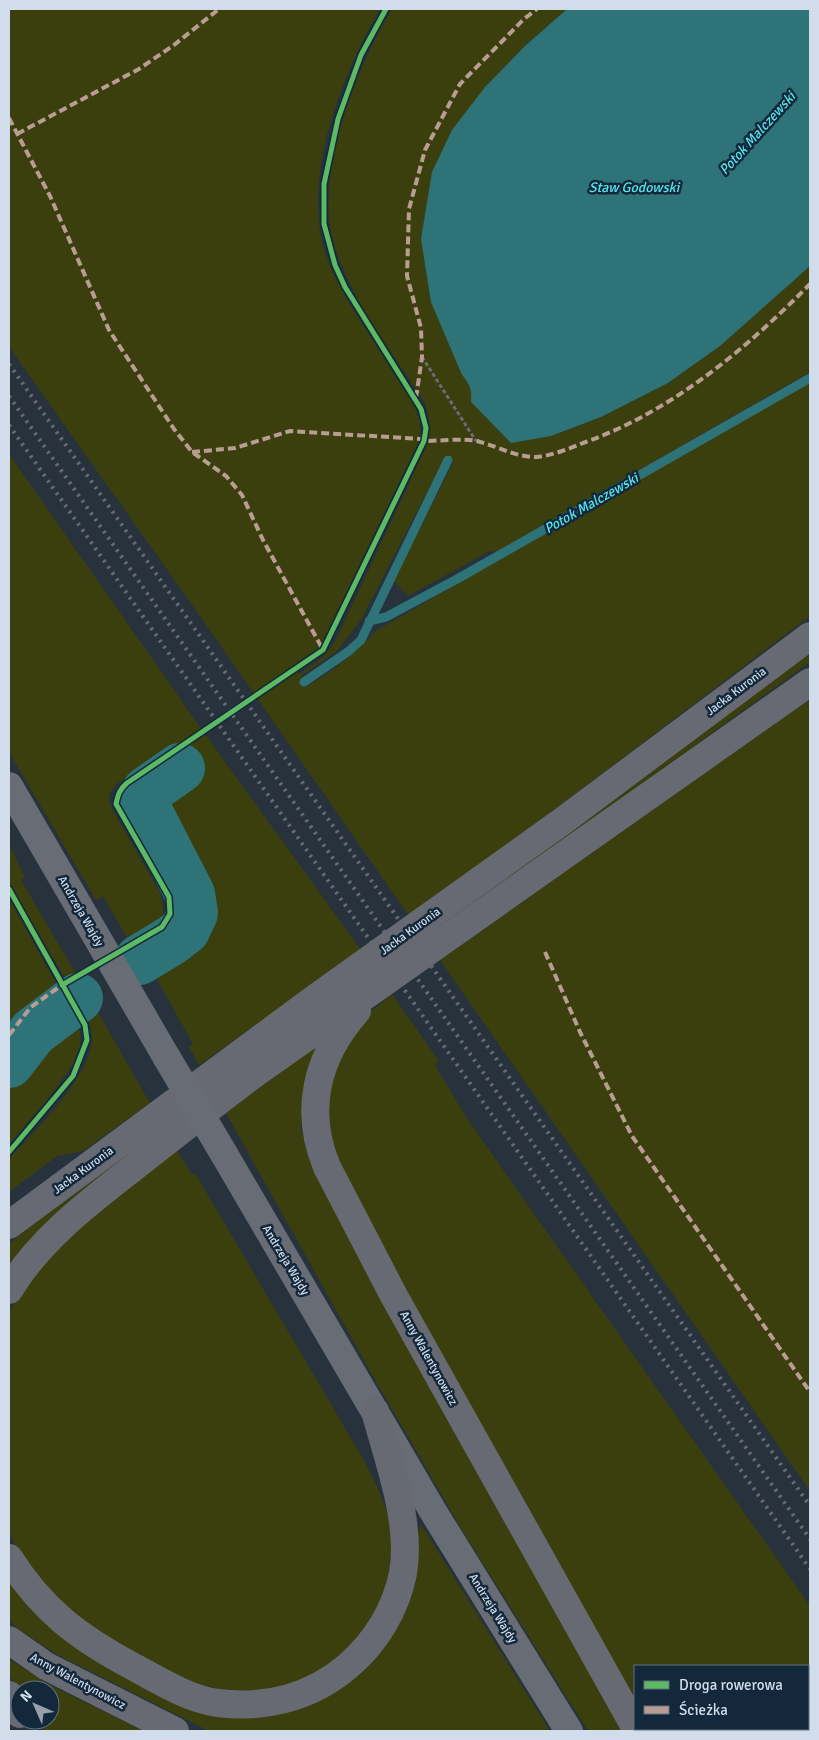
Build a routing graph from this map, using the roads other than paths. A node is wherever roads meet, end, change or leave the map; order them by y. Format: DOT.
graph roads {
  1 [pos="810,636"];
  2 [pos="810,682"];
  3 [pos="9,786"];
  4 [pos="382,984"];
  5 [pos="9,1225"];
  6 [pos="9,1290"];
  7 [pos="375,1411"];
  8 [pos="9,1558"];
  9 [pos="9,1640"];
  10 [pos="634,1725"];
  11 [pos="175,1731"];
  12 [pos="569,1731"];
  1 -- 5 [label="main road, Jacka Kuronia"];
  2 -- 4 [label="main road"];
  3 -- 7 [label="main road, Andrzeja Wajdy, bridge"];
  4 -- 6 [label="main road"];
  4 -- 10 [label="main road, Anny Walentynowicz"];
  7 -- 8 [label="main road"];
  7 -- 12 [label="main road, Andrzeja Wajdy"];
  9 -- 11 [label="main road, Anny Walentynowicz"];
}
